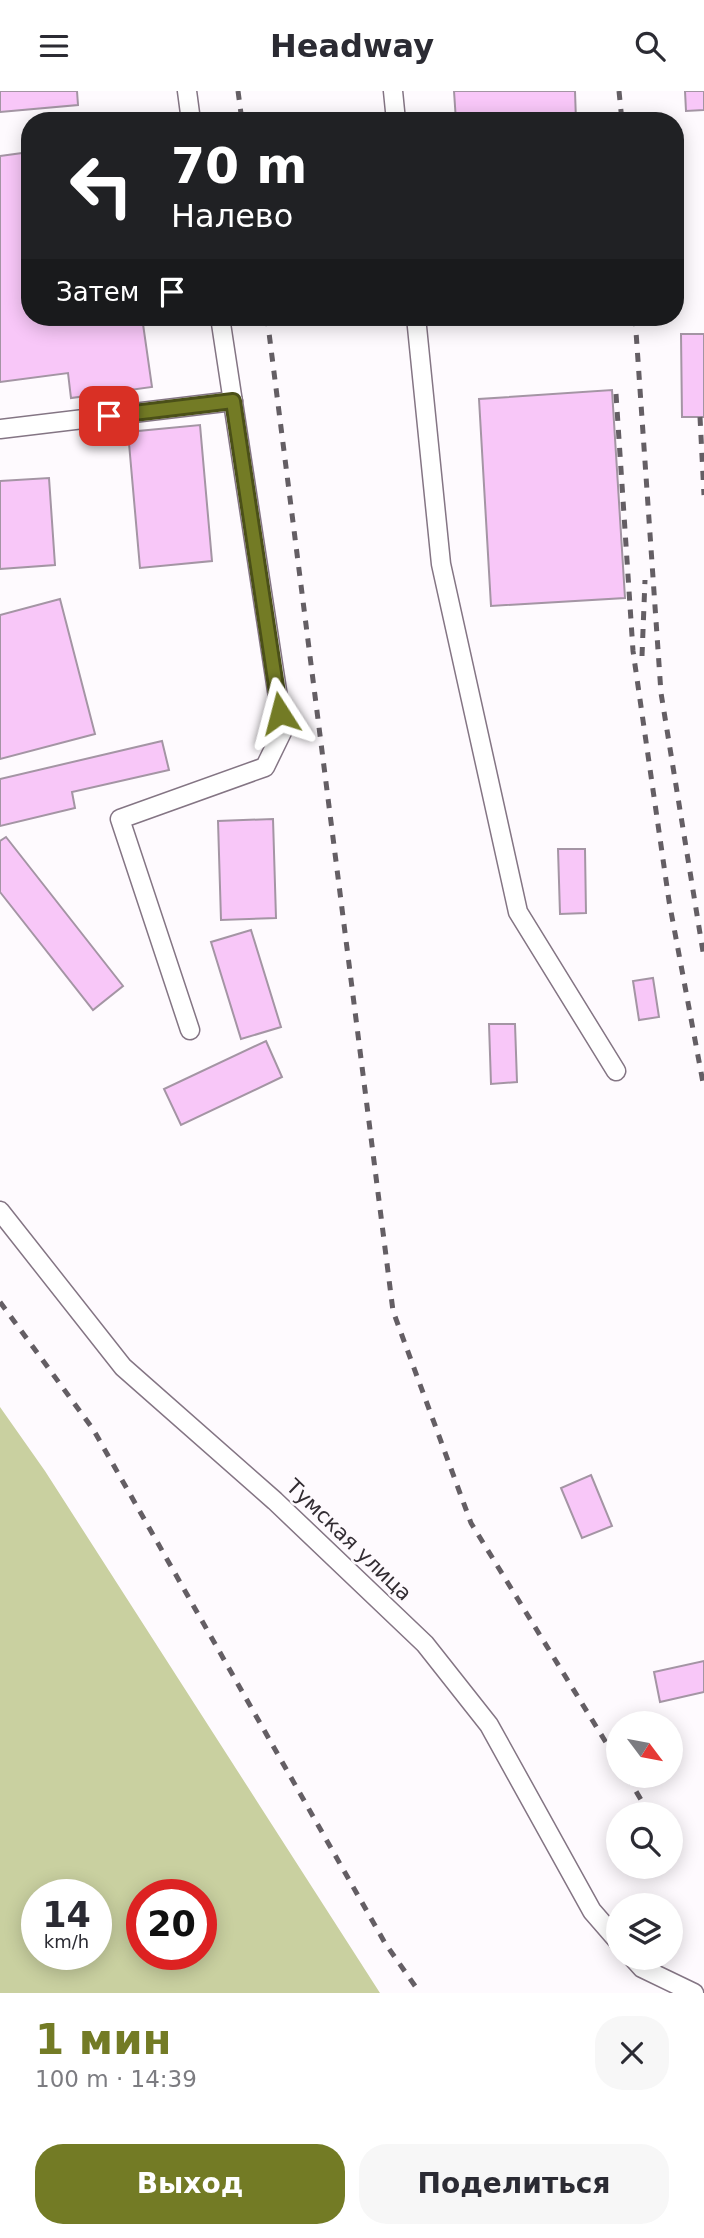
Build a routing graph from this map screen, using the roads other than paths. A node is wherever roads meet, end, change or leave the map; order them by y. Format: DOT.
graph roads {
  1 [pos="187,91"];
  2 [pos="393,91"];
  3 [pos="190,112"];
  4 [pos="395,112"];
  5 [pos="221,326"];
  6 [pos="417,326"];
  7 [pos="233,401"];
  8 [pos="0,429"];
  9 [pos="190,1030"];
  10 [pos="616,1071"];
  11 [pos="0,1211"];
  12 [pos="606,1927"];
  13 [pos="646,1970"];
  14 [pos="694,1993"];
  1 -- 3 [label="lane"];
  2 -- 4 [label="lane"];
  5 -- 7 [label="lane"];
  6 -- 10 [label="lane"];
  7 -- 8 [label="lane"];
  7 -- 9 [label="lane"];
  11 -- 12 [label="lane, Тумская улица"];
  13 -- 14 [label="lane"];
}
